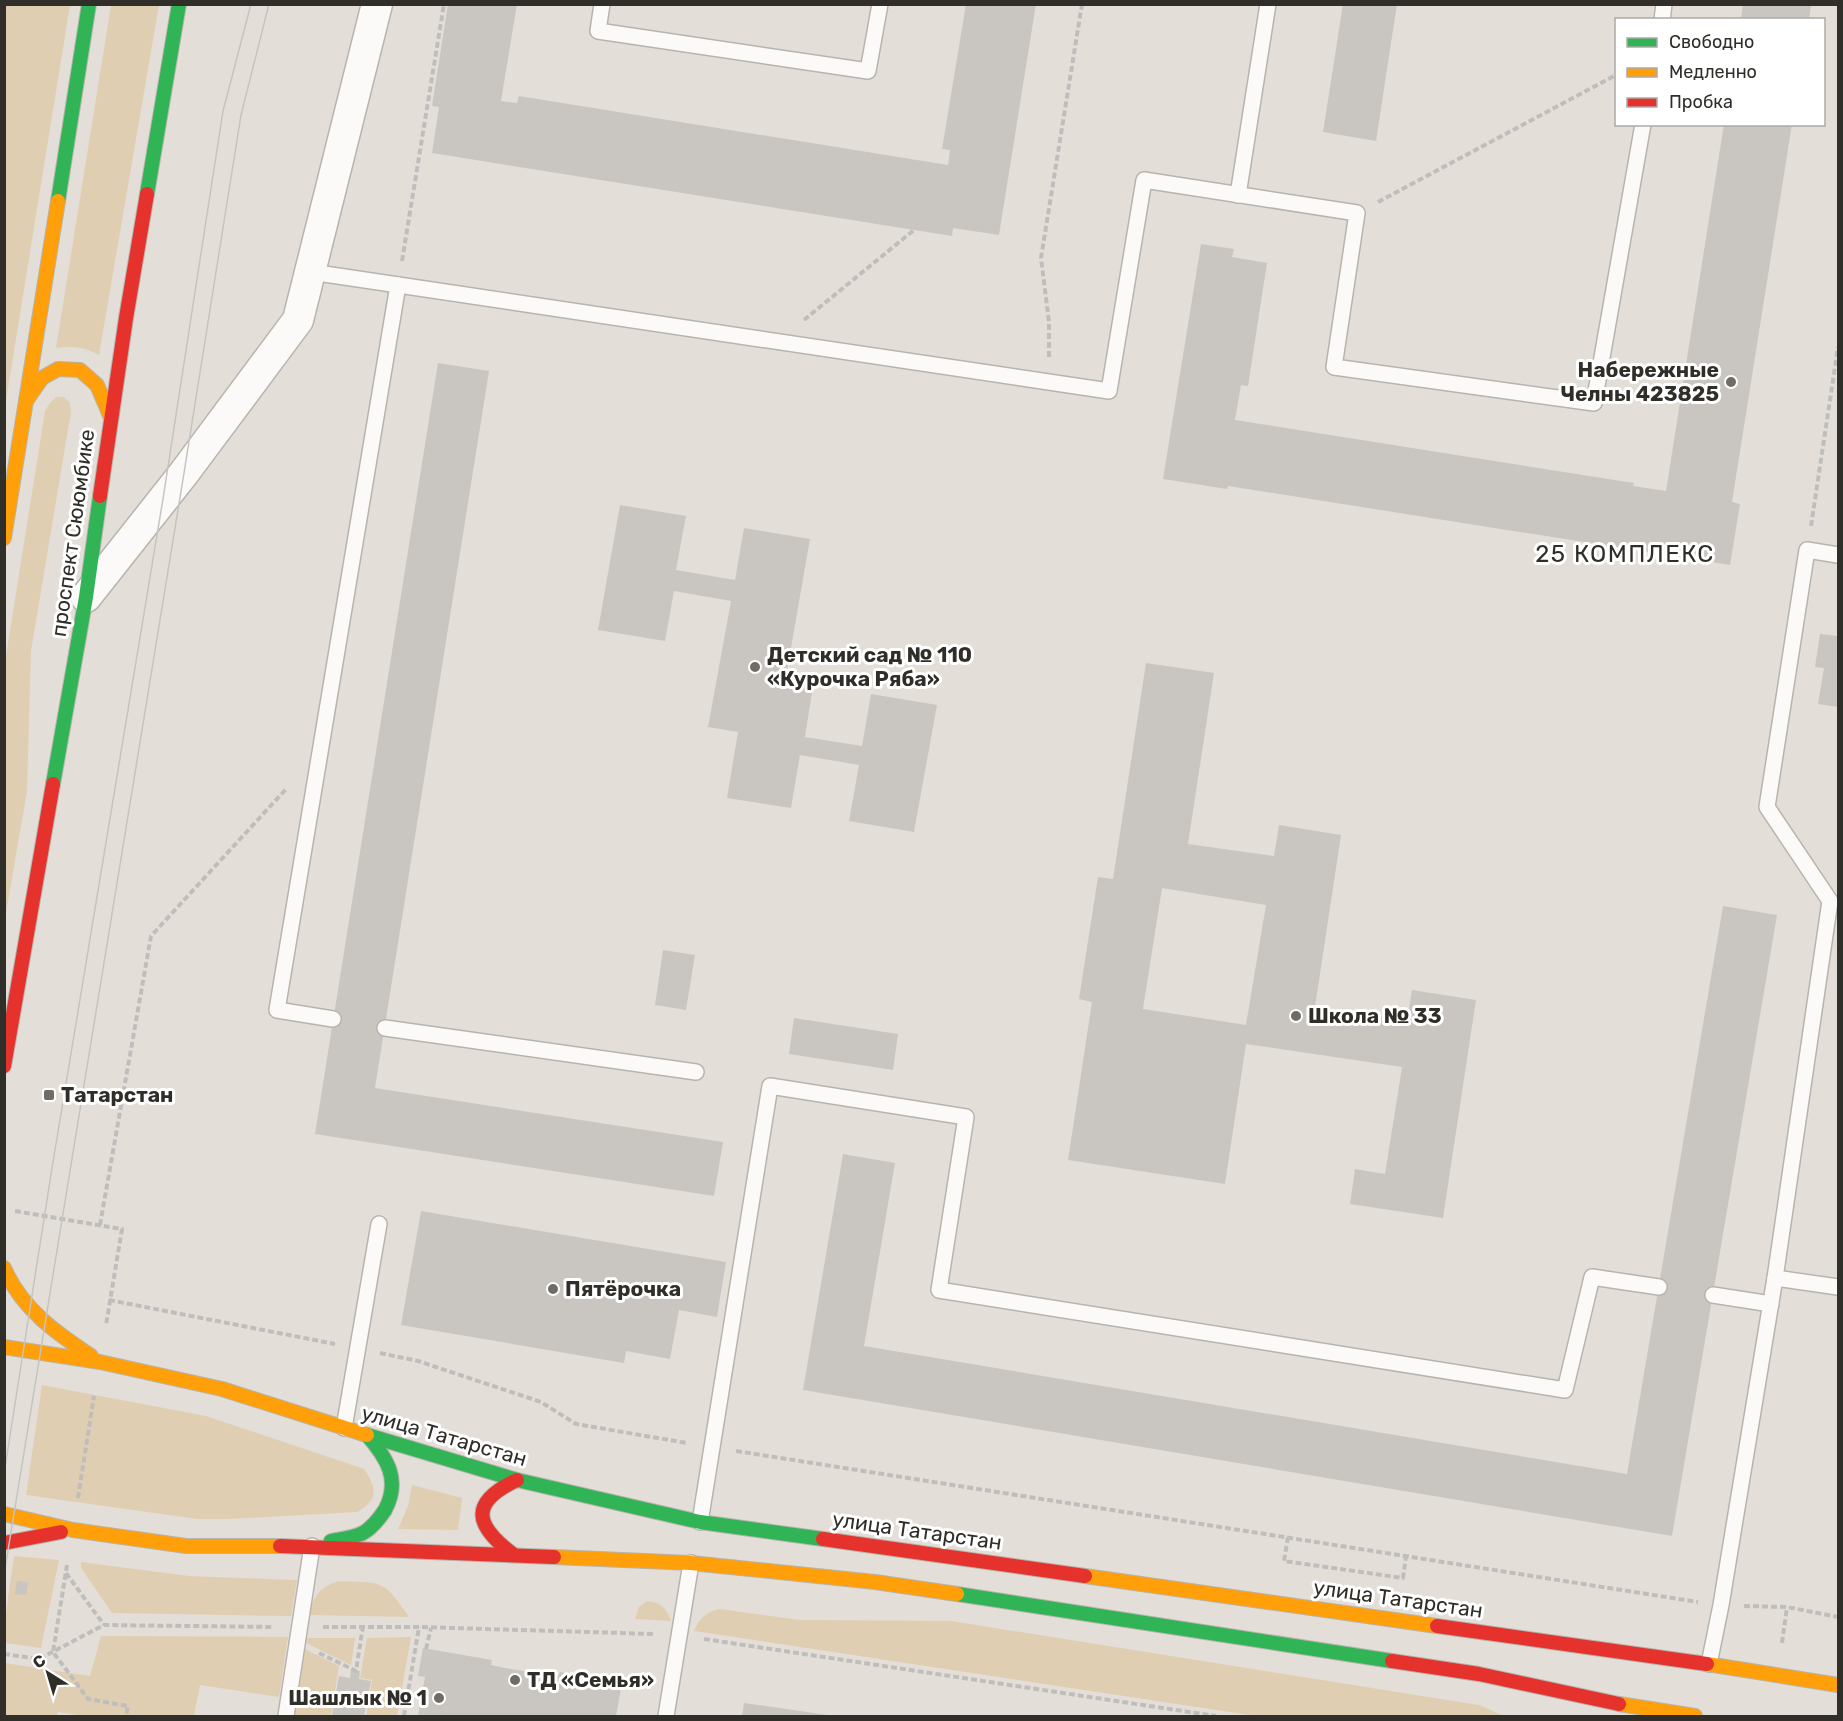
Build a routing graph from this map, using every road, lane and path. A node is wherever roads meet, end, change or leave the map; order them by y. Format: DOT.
graph roads {
  1 [pos="89,4"];
  2 [pos="179,4"];
  3 [pos="377,4"];
  4 [pos="444,4"];
  5 [pos="602,4"];
  6 [pos="880,4"];
  7 [pos="1082,4"];
  8 [pos="1268,4"];
  9 [pos="1615,76"];
  10 [pos="1643,126"];
  11 [pos="1238,195"];
  12 [pos="1357,213"];
  13 [pos="914,230"];
  14 [pos="311,272"];
  15 [pos="398,285"];
  16 [pos="778,342"];
  17 [pos="1839,347"];
  18 [pos="1049,382"];
  19 [pos="26,401"];
  20 [pos="111,418"];
  21 [pos="4,538"];
  22 [pos="1807,550"];
  23 [pos="1839,555"];
  24 [pos="86,597"];
  25 [pos="320,752"];
  26 [pos="333,1019"];
  27 [pos="385,1028"];
  28 [pos="4,1066"];
  29 [pos="696,1072"];
  30 [pos="15,1211"];
  31 [pos="379,1224"];
  32 [pos="100,1225"];
  33 [pos="4,1268"];
  34 [pos="1775,1278"];
  35 [pos="1659,1287"];
  36 [pos="1839,1287"];
  37 [pos="1713,1295"];
  38 [pos="110,1300"];
  39 [pos="1771,1304"];
  40 [pos="104,1334"];
  41 [pos="4,1347"];
  42 [pos="357,1349"];
  43 [pos="100,1362"];
  44 [pos="94,1394"];
  45 [pos="345,1428"];
  46 [pos="367,1435"];
  47 [pos="712,1447"];
  48 [pos="517,1480"];
  49 [pos="77,1502"];
  50 [pos="4,1514"];
  51 [pos="700,1522"];
  52 [pos="73,1530"];
  53 [pos="1287,1537"];
  54 [pos="4,1543"];
  55 [pos="312,1546"];
  56 [pos="513,1555"];
  57 [pos="1406,1556"];
  58 [pos="68,1561"];
  59 [pos="691,1563"];
  60 [pos="66,1573"];
  61 [pos="1721,1605"];
  62 [pos="1787,1607"];
  63 [pos="1839,1617"];
  64 [pos="104,1625"];
  65 [pos="363,1626"];
  66 [pos="419,1627"];
  67 [pos="431,1628"];
  68 [pos="641,1634"];
  69 [pos="298,1635"];
  70 [pos="717,1641"];
  71 [pos="426,1649"];
  72 [pos="53,1652"];
  73 [pos="1780,1653"];
  74 [pos="4,1654"];
  75 [pos="1709,1664"];
  76 [pos="1839,1684"];
  77 [pos="126,1716"];
  78 [pos="286,1716"];
  79 [pos="404,1716"];
  80 [pos="666,1716"];
  81 [pos="1216,1716"];
  82 [pos="1695,1716"];
  1 -- 19 [label="street"];
  2 -- 20 [label="street, проспект Сююмбике"];
  3 -- 14 [label="street"];
  4 -- 15 [label="path"];
  5 -- 6 [label="lane"];
  7 -- 18 [label="path"];
  8 -- 11 [label="lane"];
  9 -- 12 [label="path"];
  10 -- 12 [label="lane"];
  11 -- 12 [label="lane"];
  11 -- 18 [label="lane"];
  13 -- 16 [label="path"];
  14 -- 15 [label="lane"];
  14 -- 24 [label="street"];
  15 -- 16 [label="lane"];
  15 -- 25 [label="lane"];
  16 -- 18 [label="lane"];
  17 -- 22 [label="path"];
  19 -- 20 [label="street"];
  19 -- 21 [label="street"];
  20 -- 24 [label="street, проспект Сююмбике"];
  22 -- 23 [label="lane"];
  22 -- 34 [label="lane"];
  24 -- 28 [label="street, проспект Сююмбике"];
  25 -- 26 [label="lane"];
  25 -- 32 [label="path"];
  27 -- 29 [label="lane"];
  30 -- 32 [label="path"];
  31 -- 42 [label="lane"];
  32 -- 38 [label="path"];
  33 -- 43 [label="street"];
  34 -- 36 [label="lane"];
  34 -- 39 [label="lane"];
  35 -- 47 [label="lane"];
  37 -- 39 [label="lane"];
  38 -- 40 [label="path"];
  38 -- 42 [label="path"];
  39 -- 61 [label="lane"];
  41 -- 43 [label="street, улица Татарстан"];
  42 -- 45 [label="lane"];
  42 -- 47 [label="path"];
  43 -- 45 [label="street, улица Татарстан"];
  44 -- 49 [label="path"];
  45 -- 46 [label="street, улица Татарстан"];
  46 -- 48 [label="street, улица Татарстан"];
  46 -- 55 [label="street"];
  47 -- 51 [label="lane"];
  47 -- 53 [label="path"];
  48 -- 51 [label="street, улица Татарстан"];
  48 -- 56 [label="street"];
  50 -- 52 [label="street"];
  51 -- 75 [label="street, улица Татарстан"];
  52 -- 54 [label="street"];
  52 -- 55 [label="street"];
  53 -- 57 [label="path"];
  53 -- 57 [label="path"];
  55 -- 56 [label="street"];
  55 -- 69 [label="lane"];
  56 -- 59 [label="street"];
  57 -- 61 [label="path"];
  58 -- 60 [label="path"];
  59 -- 80 [label="lane"];
  59 -- 82 [label="street"];
  60 -- 64 [label="path"];
  60 -- 72 [label="path"];
  61 -- 62 [label="path"];
  61 -- 75 [label="lane"];
  62 -- 63 [label="path"];
  62 -- 73 [label="path"];
  64 -- 69 [label="path"];
  64 -- 72 [label="path"];
  65 -- 66 [label="path"];
  65 -- 69 [label="path"];
  65 -- 69 [label="path"];
  66 -- 67 [label="path"];
  66 -- 79 [label="path"];
  67 -- 68 [label="path"];
  67 -- 71 [label="path"];
  69 -- 78 [label="lane"];
  70 -- 81 [label="path"];
  72 -- 74 [label="path"];
  72 -- 77 [label="path"];
  75 -- 76 [label="street, улица Татарстан"];
}
